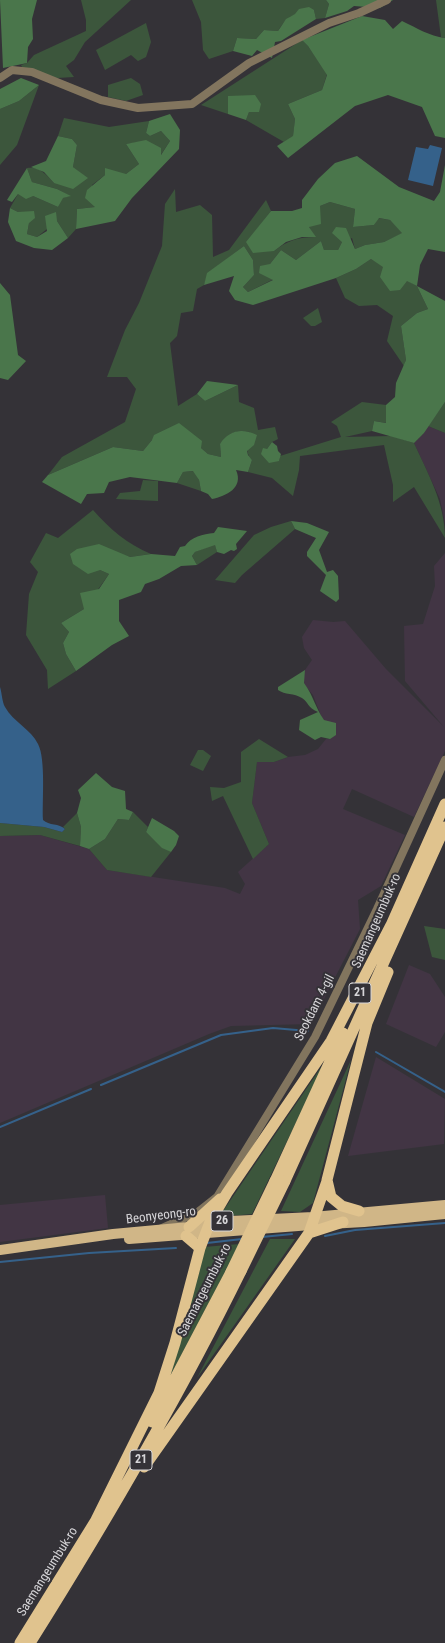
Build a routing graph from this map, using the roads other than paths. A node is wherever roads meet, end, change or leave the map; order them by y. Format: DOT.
graph roads {
  1 [pos="387,0"];
  2 [pos="0,78"];
  3 [pos="445,760"];
  4 [pos="445,804"];
  5 [pos="445,827"];
  6 [pos="420,882"];
  7 [pos="391,925"];
  8 [pos="327,1180"];
  9 [pos="280,1181"];
  10 [pos="227,1193"];
  11 [pos="445,1204"];
  12 [pos="360,1211"];
  13 [pos="445,1214"];
  14 [pos="210,1222"];
  15 [pos="343,1222"];
  16 [pos="311,1225"];
  17 [pos="159,1230"];
  18 [pos="187,1231"];
  19 [pos="205,1233"];
  20 [pos="200,1248"];
  21 [pos="0,1250"];
  22 [pos="0,1253"];
  23 [pos="100,1524"];
  24 [pos="20,1643"];
  25 [pos="30,1643"];
  1 -- 2 [label="street"];
  3 -- 17 [label="street, Seokdam 4-gil"];
  4 -- 7 [label="highway, Saemangeumbuk-ro / 21"];
  5 -- 6 [label="highway, Saemangeumbuk-ro / 21"];
  6 -- 8 [label="highway, 21"];
  6 -- 9 [label="highway, Saemangeumbuk-ro / 21"];
  7 -- 9 [label="highway, Saemangeumbuk-ro / 21"];
  7 -- 10 [label="highway, 21"];
  8 -- 12 [label="highway, 21"];
  8 -- 16 [label="highway"];
  9 -- 23 [label="highway, Saemangeumbuk-ro / 21, bridge"];
  10 -- 14 [label="highway, 21"];
  10 -- 18 [label="highway"];
  11 -- 12 [label="main road, Beonyeong-ro / 26"];
  12 -- 16 [label="main road, Beonyeong-ro / 26"];
  13 -- 15 [label="main road"];
  14 -- 16 [label="main road, Beonyeong-ro / 26"];
  14 -- 18 [label="main road, Beonyeong-ro / 26"];
  14 -- 19 [label="highway, 21"];
  15 -- 16 [label="highway"];
  16 -- 19 [label="main road, Beonyeong-ro / 26"];
  16 -- 23 [label="highway, 21"];
  17 -- 18 [label="main road, Beonyeong-ro / 26"];
  17 -- 21 [label="main road, Beonyeong-ro / 26"];
  18 -- 19 [label="main road, Beonyeong-ro / 26"];
  18 -- 20 [label="highway"];
  18 -- 22 [label="main road, Beonyeong-ro / 26"];
  19 -- 20 [label="highway, 21"];
  20 -- 23 [label="highway, 21"];
  23 -- 24 [label="highway, Saemangeumbuk-ro / 21"];
  23 -- 25 [label="highway, Saemangeumbuk-ro / 21"];
}
